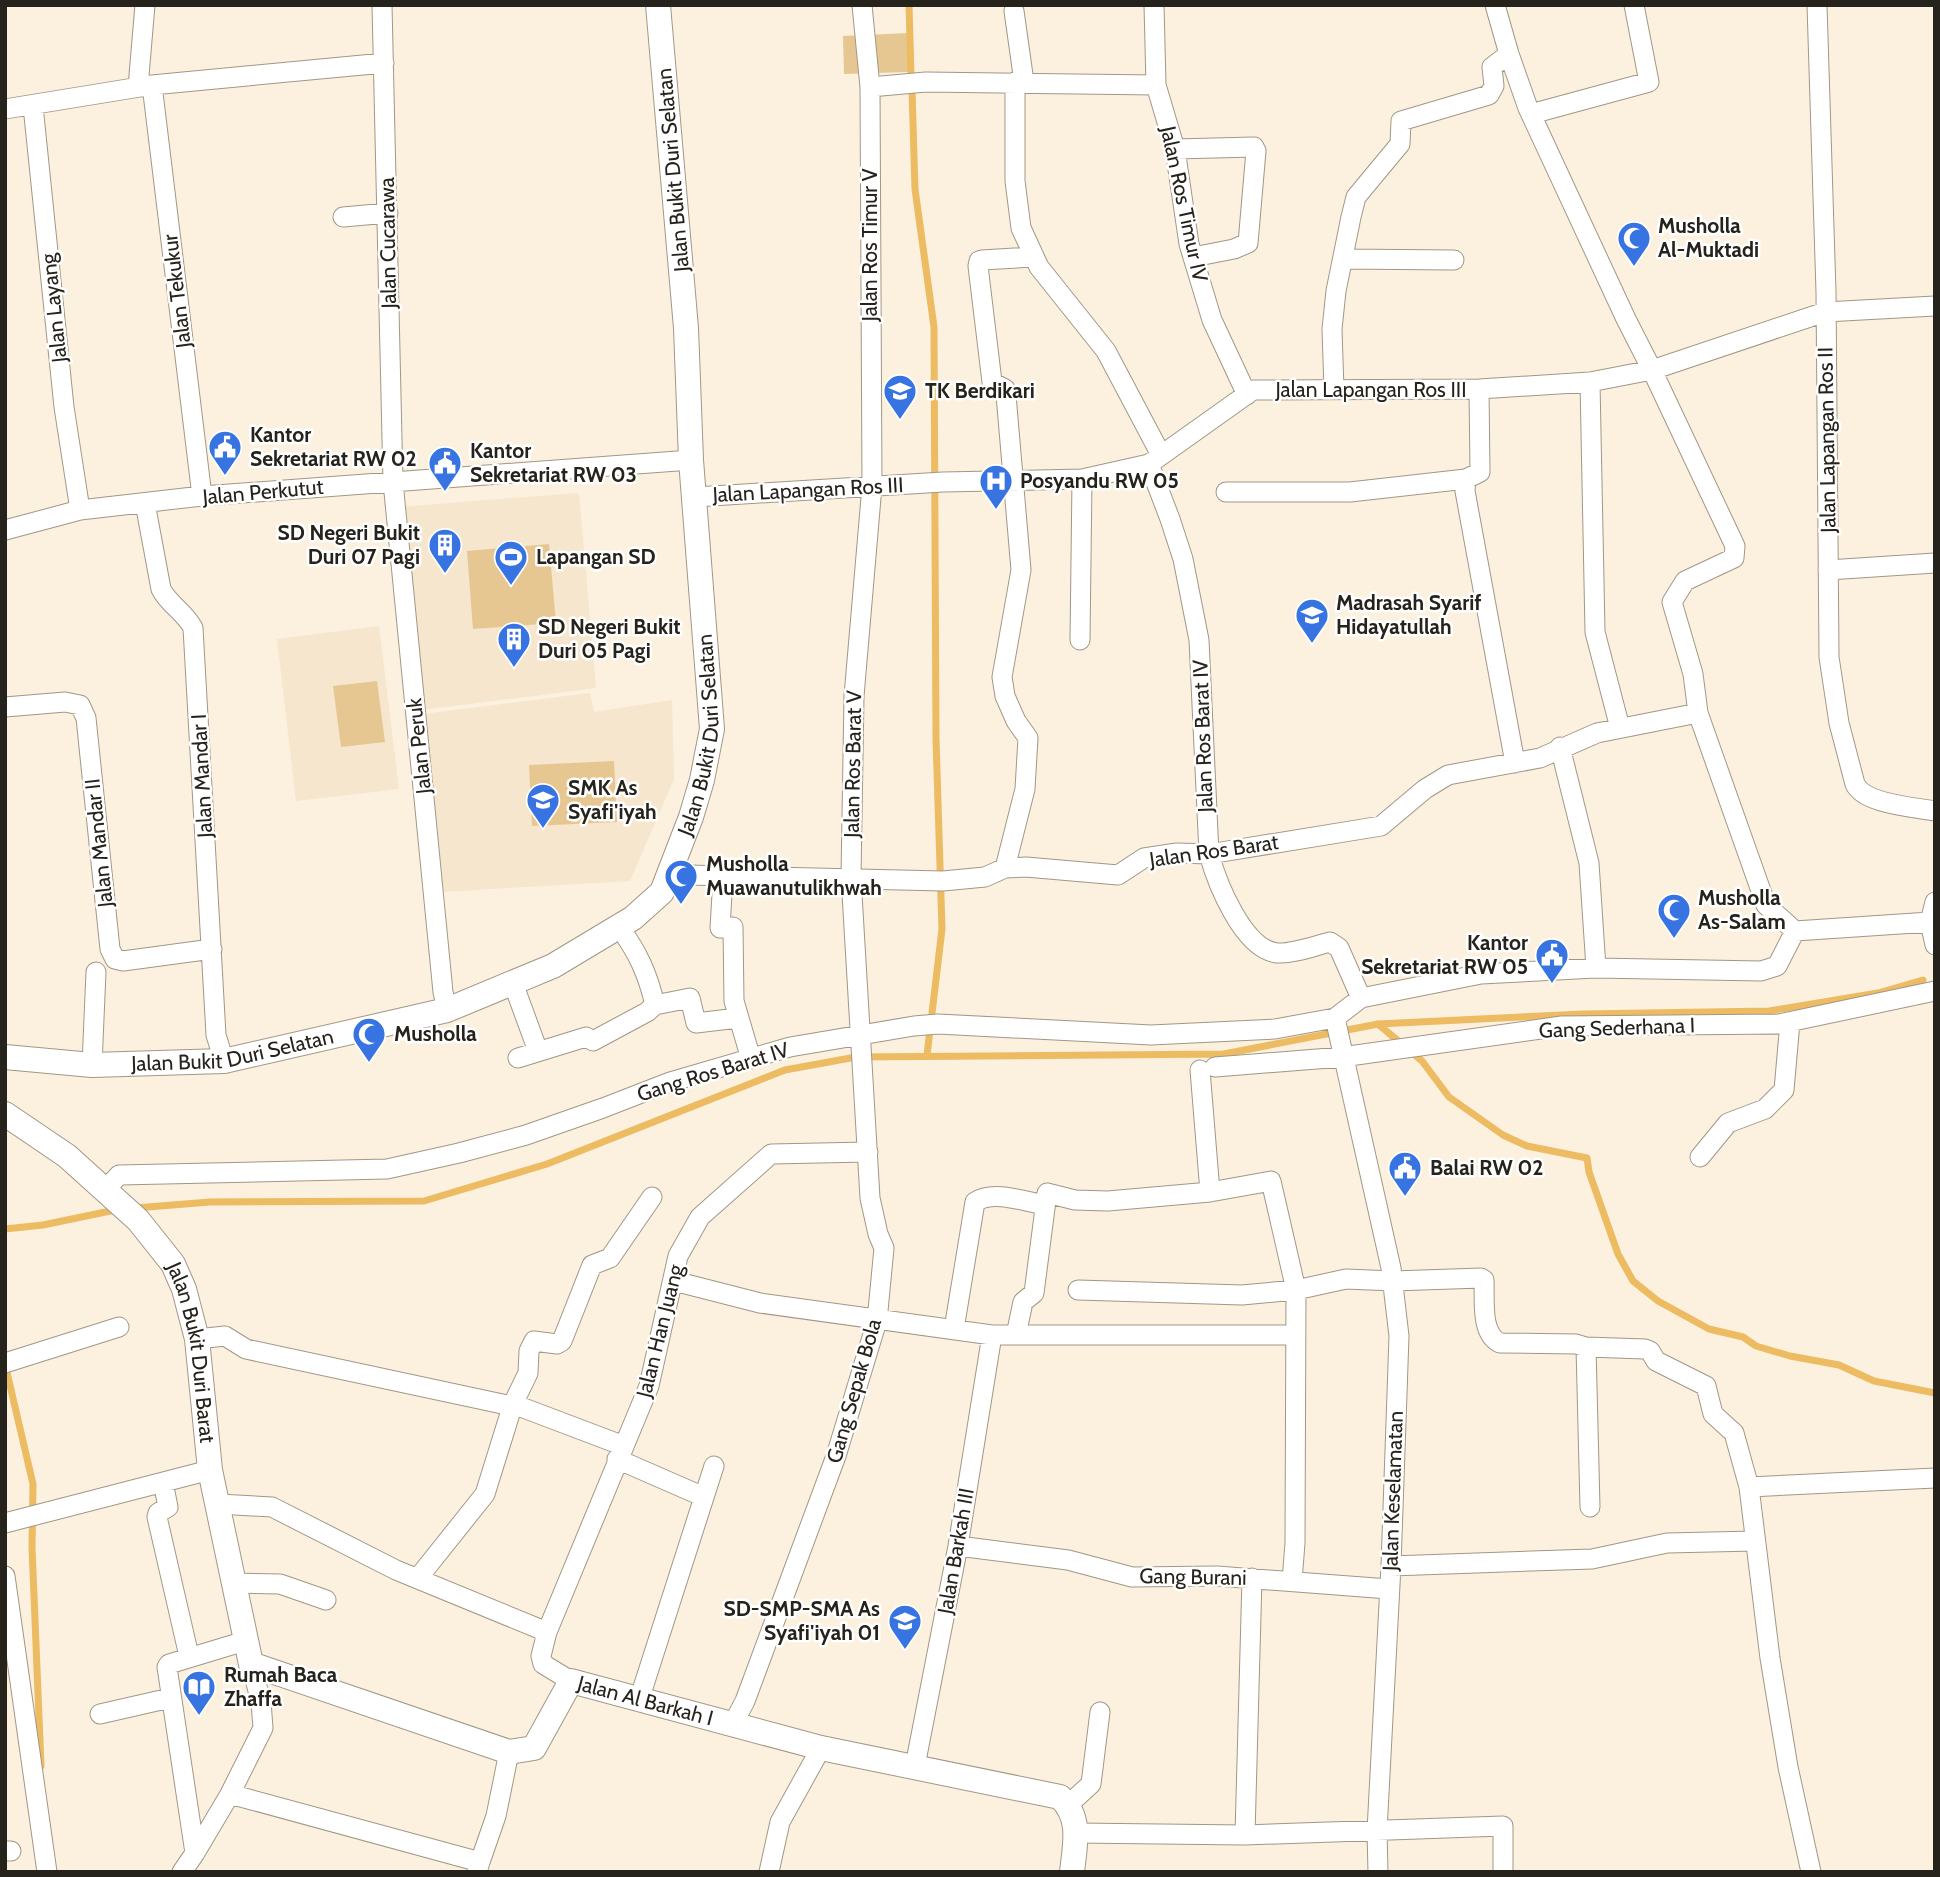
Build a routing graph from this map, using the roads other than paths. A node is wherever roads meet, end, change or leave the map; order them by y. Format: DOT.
graph roads {
  1 [pos="145,5"];
  2 [pos="382,5"];
  3 [pos="658,5"];
  4 [pos="862,5"];
  5 [pos="1154,5"];
  6 [pos="1495,5"];
  7 [pos="1634,5"];
  8 [pos="1817,5"];
  9 [pos="1014,11"];
  10 [pos="1509,54"];
  11 [pos="381,63"];
  12 [pos="1020,82"];
  13 [pos="1156,85"];
  14 [pos="145,86"];
  15 [pos="870,87"];
  16 [pos="33,106"];
  17 [pos="5,109"];
  18 [pos="1531,114"];
  19 [pos="1175,149"];
  20 [pos="388,213"];
  21 [pos="343,217"];
  22 [pos="1033,257"];
  23 [pos="1193,257"];
  24 [pos="1344,259"];
  25 [pos="1454,260"];
  26 [pos="1935,306"];
  27 [pos="1825,312"];
  28 [pos="1652,370"];
  29 [pos="1590,382"];
  30 [pos="1479,389"];
  31 [pos="1334,390"];
  32 [pos="1247,395"];
  33 [pos="691,460"];
  34 [pos="1155,460"];
  35 [pos="1082,479"];
  36 [pos="1466,479"];
  37 [pos="1015,480"];
  38 [pos="393,482"];
  39 [pos="872,486"];
  40 [pos="1226,492"];
  41 [pos="202,496"];
  42 [pos="695,497"];
  43 [pos="145,503"];
  44 [pos="80,510"];
  45 [pos="5,530"];
  46 [pos="1935,563"];
  47 [pos="1828,570"];
  48 [pos="1080,640"];
  49 [pos="5,707"];
  50 [pos="1698,713"];
  51 [pos="1620,728"];
  52 [pos="1560,747"];
  53 [pos="1514,763"];
  54 [pos="1935,811"];
  55 [pos="1209,854"];
  56 [pos="1005,868"];
  57 [pos="723,877"];
  58 [pos="851,877"];
  59 [pos="667,881"];
  60 [pos="1935,902"];
  61 [pos="1930,922"];
  62 [pos="619,927"];
  63 [pos="1795,931"];
  64 [pos="1935,945"];
  65 [pos="212,949"];
  66 [pos="1596,968"];
  67 [pos="96,972"];
  68 [pos="513,983"];
  69 [pos="1935,990"];
  70 [pos="1361,998"];
  71 [pos="655,1005"];
  72 [pos="447,1010"];
  73 [pos="738,1018"];
  74 [pos="1335,1019"];
  75 [pos="1790,1022"];
  76 [pos="536,1043"];
  77 [pos="860,1046"];
  78 [pos="1341,1051"];
  79 [pos="5,1057"];
  80 [pos="518,1058"];
  81 [pos="751,1059"];
  82 [pos="224,1061"];
  83 [pos="92,1065"];
  84 [pos="5,1114"];
  85 [pos="868,1152"];
  86 [pos="1700,1157"];
  87 [pos="105,1191"];
  88 [pos="1210,1192"];
  89 [pos="652,1197"];
  90 [pos="1044,1205"];
  91 [pos="674,1281"];
  92 [pos="1393,1281"];
  93 [pos="1078,1290"];
  94 [pos="1296,1290"];
  95 [pos="877,1321"];
  96 [pos="119,1327"];
  97 [pos="954,1329"];
  98 [pos="992,1335"];
  99 [pos="1016,1335"];
  100 [pos="1296,1335"];
  101 [pos="197,1339"];
  102 [pos="1586,1347"];
  103 [pos="10,1362"];
  104 [pos="513,1404"];
  105 [pos="621,1453"];
  106 [pos="714,1466"];
  107 [pos="210,1470"];
  108 [pos="1935,1478"];
  109 [pos="163,1482"];
  110 [pos="1749,1487"];
  111 [pos="704,1497"];
  112 [pos="218,1504"];
  113 [pos="1590,1507"];
  114 [pos="14,1521"];
  115 [pos="1755,1541"];
  116 [pos="958,1546"];
  117 [pos="1391,1566"];
  118 [pos="5,1576"];
  119 [pos="418,1578"];
  120 [pos="1252,1578"];
  121 [pos="1292,1581"];
  122 [pos="233,1583"];
  123 [pos="1389,1589"];
  124 [pos="326,1600"];
  125 [pos="547,1632"];
  126 [pos="248,1653"];
  127 [pos="189,1657"];
  128 [pos="570,1681"];
  129 [pos="170,1698"];
  130 [pos="639,1700"];
  131 [pos="1100,1712"];
  132 [pos="100,1714"];
  133 [pos="733,1724"];
  134 [pos="821,1748"];
  135 [pos="509,1752"];
  136 [pos="915,1766"];
  137 [pos="230,1794"];
  138 [pos="1073,1818"];
  139 [pos="1377,1831"];
  140 [pos="1245,1835"];
  141 [pos="195,1853"];
  142 [pos="479,1867"];
  143 [pos="47,1872"];
  144 [pos="182,1872"];
  145 [pos="769,1872"];
  146 [pos="1072,1872"];
  147 [pos="1378,1872"];
  148 [pos="1503,1872"];
  149 [pos="1811,1872"];
  1 -- 14 [label="street, Jalan Tekukur"];
  2 -- 11 [label="street, Jalan Cucarawa"];
  3 -- 33 [label="street, Jalan Bukit Duri Selatan"];
  4 -- 15 [label="street, Jalan Ros Timur V"];
  5 -- 13 [label="street, Jalan Ros Timur IV"];
  6 -- 10 [label="street"];
  7 -- 18 [label="street"];
  8 -- 27 [label="street, Jalan Lapangan Ros II"];
  9 -- 12 [label="street, Jalan Ros Barat IV"];
  10 -- 18 [label="street"];
  10 -- 24 [label="street"];
  11 -- 14 [label="street"];
  11 -- 20 [label="street, Jalan Cucarawa"];
  12 -- 13 [label="street"];
  12 -- 15 [label="street"];
  12 -- 22 [label="street, Jalan Ros Barat IV"];
  13 -- 19 [label="street, Jalan Ros Timur IV"];
  14 -- 16 [label="street"];
  14 -- 41 [label="street, Jalan Tekukur"];
  15 -- 39 [label="street, Jalan Ros Timur V"];
  16 -- 17 [label="street"];
  16 -- 44 [label="street, Jalan Layang"];
  18 -- 28 [label="street"];
  19 -- 23 [label="street, Jalan Ros Timur IV"];
  19 -- 23 [label="street"];
  20 -- 21 [label="street"];
  20 -- 38 [label="street, Jalan Cucarawa"];
  22 -- 34 [label="street, Jalan Ros Barat IV"];
  22 -- 37 [label="street"];
  23 -- 32 [label="street, Jalan Ros Timur IV"];
  24 -- 25 [label="street"];
  24 -- 31 [label="street"];
  26 -- 27 [label="street, Jalan Lapangan Ros III"];
  27 -- 28 [label="street, Jalan Lapangan Ros III"];
  27 -- 47 [label="street, Jalan Lapangan Ros II"];
  28 -- 29 [label="street, Jalan Lapangan Ros III"];
  28 -- 50 [label="street"];
  29 -- 30 [label="street, Jalan Lapangan Ros III"];
  29 -- 51 [label="street"];
  30 -- 31 [label="street, Jalan Lapangan Ros III"];
  30 -- 36 [label="street"];
  31 -- 32 [label="street, Jalan Lapangan Ros III"];
  32 -- 34 [label="street, Jalan Lapangan Ros III"];
  33 -- 38 [label="street, Jalan Perkutut"];
  33 -- 42 [label="street, Jalan Bukit Duri Selatan"];
  34 -- 35 [label="street, Jalan Lapangan Ros III"];
  34 -- 55 [label="street, Jalan Ros Barat IV"];
  35 -- 37 [label="street, Jalan Lapangan Ros III"];
  35 -- 48 [label="street"];
  36 -- 40 [label="street"];
  36 -- 53 [label="street"];
  37 -- 39 [label="street, Jalan Lapangan Ros III"];
  37 -- 56 [label="street"];
  38 -- 41 [label="street, Jalan Perkutut"];
  38 -- 72 [label="street, Jalan Peruk"];
  39 -- 42 [label="street, Jalan Lapangan Ros III"];
  39 -- 58 [label="street, Jalan Ros Barat V"];
  41 -- 43 [label="street, Jalan Perkutut"];
  42 -- 59 [label="street, Jalan Bukit Duri Selatan"];
  43 -- 44 [label="street, Jalan Perkutut"];
  43 -- 65 [label="street, Jalan Mandar I"];
  44 -- 45 [label="street, Jalan Perkutut"];
  46 -- 47 [label="street"];
  47 -- 54 [label="street, Jalan Lapangan Ros II"];
  49 -- 65 [label="street, Jalan Mandar II"];
  50 -- 51 [label="street, Jalan Ros Barat"];
  50 -- 63 [label="street"];
  51 -- 52 [label="street, Jalan Ros Barat"];
  52 -- 53 [label="street, Jalan Ros Barat"];
  52 -- 66 [label="street"];
  53 -- 55 [label="street, Jalan Ros Barat"];
  55 -- 56 [label="street, Jalan Ros Barat"];
  55 -- 70 [label="street, Jalan Ros Barat IV"];
  56 -- 58 [label="street, Jalan Ros Barat"];
  57 -- 58 [label="street, Jalan Ros Barat"];
  57 -- 59 [label="street, Jalan Ros Barat"];
  57 -- 73 [label="street"];
  58 -- 77 [label="street, Jalan Ros Barat V"];
  59 -- 62 [label="street, Jalan Bukit Duri Selatan"];
  60 -- 61 [label="street"];
  61 -- 63 [label="street"];
  61 -- 64 [label="street"];
  62 -- 68 [label="street, Jalan Bukit Duri Selatan"];
  62 -- 71 [label="street"];
  63 -- 66 [label="street"];
  65 -- 82 [label="street, Jalan Mandar I"];
  66 -- 70 [label="street"];
  67 -- 83 [label="street"];
  68 -- 72 [label="street, Jalan Bukit Duri Selatan"];
  68 -- 76 [label="street"];
  69 -- 75 [label="street, Gang Sederhana I"];
  70 -- 74 [label="street"];
  71 -- 73 [label="street"];
  71 -- 80 [label="street"];
  72 -- 82 [label="street, Jalan Bukit Duri Selatan"];
  73 -- 81 [label="street"];
  74 -- 77 [label="street, Gang Ros Barat IV"];
  74 -- 78 [label="street, Jalan Keselamatan"];
  75 -- 78 [label="street, Gang Sederhana I"];
  75 -- 86 [label="street"];
  77 -- 81 [label="street, Gang Ros Barat IV"];
  77 -- 85 [label="street, Gang Sepak Bola"];
  78 -- 88 [label="street, Gang Sederhana I"];
  78 -- 92 [label="street, Jalan Keselamatan"];
  79 -- 83 [label="street, Jalan Bukit Duri Selatan"];
  81 -- 87 [label="street, Gang Ros Barat IV"];
  82 -- 83 [label="street, Jalan Bukit Duri Selatan"];
  84 -- 87 [label="street, Jalan Bukit Duri Barat"];
  85 -- 91 [label="street, Jalan Han Juang"];
  85 -- 95 [label="street, Gang Sepak Bola"];
  87 -- 101 [label="street, Jalan Bukit Duri Barat"];
  88 -- 90 [label="street"];
  88 -- 94 [label="street"];
  89 -- 104 [label="street"];
  90 -- 97 [label="street"];
  90 -- 99 [label="street"];
  91 -- 95 [label="street"];
  91 -- 105 [label="street, Jalan Han Juang"];
  92 -- 94 [label="street"];
  92 -- 102 [label="street"];
  92 -- 117 [label="street, Jalan Keselamatan"];
  93 -- 94 [label="street"];
  94 -- 100 [label="street"];
  95 -- 97 [label="street"];
  95 -- 133 [label="street, Gang Sepak Bola"];
  96 -- 103 [label="street"];
  97 -- 98 [label="street"];
  98 -- 99 [label="street"];
  98 -- 116 [label="street, Jalan Barkah III"];
  99 -- 100 [label="street"];
  100 -- 121 [label="street"];
  101 -- 104 [label="street"];
  101 -- 107 [label="street, Jalan Bukit Duri Barat"];
  102 -- 110 [label="street"];
  102 -- 113 [label="street"];
  104 -- 105 [label="street"];
  104 -- 119 [label="street"];
  105 -- 111 [label="street"];
  105 -- 125 [label="street, Jalan Han Juang"];
  106 -- 111 [label="street"];
  107 -- 109 [label="street"];
  107 -- 112 [label="street, Jalan Bukit Duri Barat"];
  108 -- 110 [label="street"];
  109 -- 114 [label="street"];
  109 -- 127 [label="street"];
  110 -- 115 [label="street"];
  111 -- 130 [label="street"];
  112 -- 119 [label="street"];
  112 -- 122 [label="street, Jalan Bukit Duri Barat"];
  115 -- 117 [label="street"];
  115 -- 149 [label="street"];
  116 -- 120 [label="street, Gang Burani"];
  116 -- 136 [label="street, Jalan Barkah III"];
  117 -- 123 [label="street, Jalan Keselamatan"];
  118 -- 143 [label="street"];
  119 -- 125 [label="street"];
  120 -- 121 [label="street, Gang Burani"];
  120 -- 140 [label="street"];
  121 -- 123 [label="street, Gang Burani"];
  122 -- 124 [label="street"];
  122 -- 126 [label="street, Jalan Bukit Duri Barat"];
  123 -- 139 [label="street, Jalan Keselamatan"];
  125 -- 128 [label="street, Jalan Han Juang"];
  126 -- 127 [label="street"];
  126 -- 135 [label="street"];
  126 -- 137 [label="street"];
  127 -- 129 [label="street"];
  128 -- 130 [label="street, Jalan Al Barkah I"];
  128 -- 135 [label="street, Jalan Al Barkah I"];
  129 -- 132 [label="street"];
  129 -- 141 [label="street"];
  130 -- 133 [label="street, Jalan Al Barkah I"];
  131 -- 138 [label="street"];
  133 -- 134 [label="street, Jalan Al Barkah I"];
  134 -- 136 [label="street, Jalan Al Barkah I"];
  134 -- 145 [label="street"];
  135 -- 142 [label="street"];
  136 -- 138 [label="street, Jalan Al Barkah I"];
  137 -- 141 [label="street"];
  137 -- 142 [label="street"];
  138 -- 140 [label="street"];
  138 -- 146 [label="street"];
  139 -- 140 [label="street"];
  139 -- 147 [label="street, Jalan Keselamatan"];
  139 -- 148 [label="street"];
  141 -- 144 [label="street"];
}
